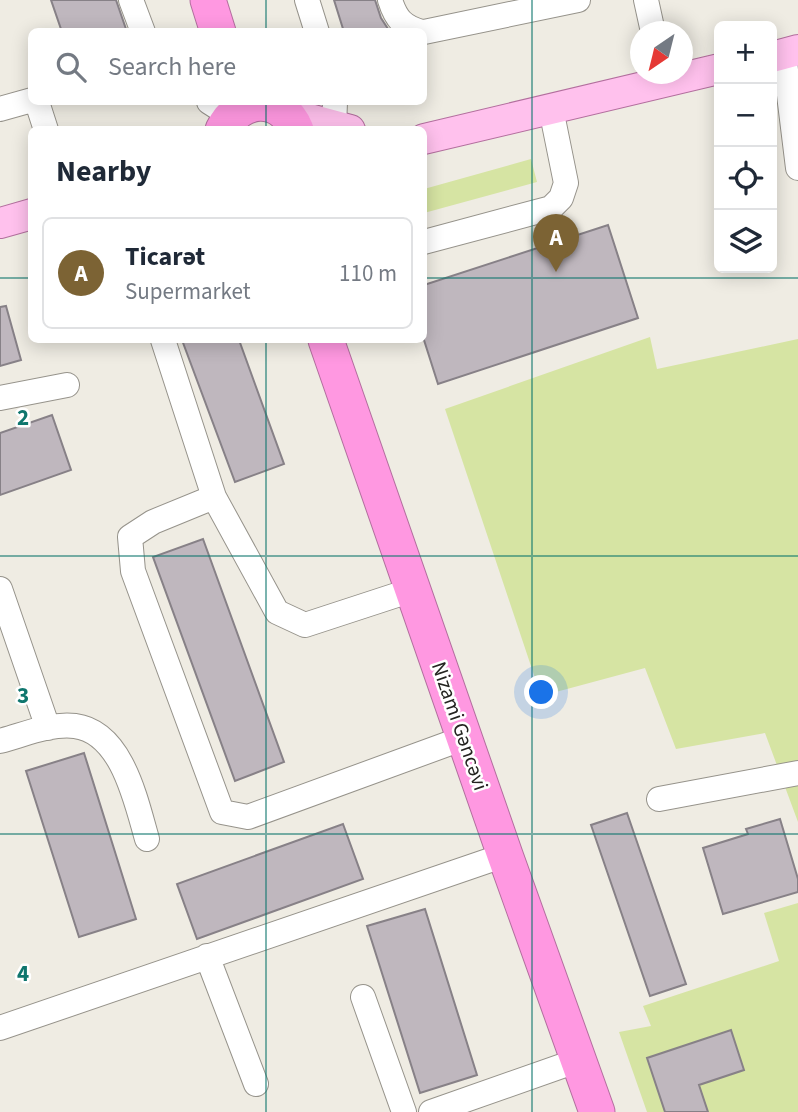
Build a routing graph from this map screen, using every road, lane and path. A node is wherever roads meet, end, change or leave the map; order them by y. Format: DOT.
graph roads {
  1 [pos="131,0"];
  2 [pos="208,0"];
  3 [pos="307,0"];
  4 [pos="390,0"];
  5 [pos="578,0"];
  6 [pos="646,0"];
  7 [pos="651,21"];
  8 [pos="141,28"];
  9 [pos="217,28"];
  10 [pos="316,28"];
  11 [pos="407,28"];
  12 [pos="427,31"];
  13 [pos="785,54"];
  14 [pos="714,70"];
  15 [pos="693,73"];
  16 [pos="639,84"];
  17 [pos="28,101"];
  18 [pos="38,105"];
  19 [pos="0,109"];
  20 [pos="551,109"];
  21 [pos="236,110"];
  22 [pos="340,119"];
  23 [pos="45,126"];
  24 [pos="294,126"];
  25 [pos="432,135"];
  26 [pos="798,168"];
  27 [pos="28,215"];
  28 [pos="0,223"];
  29 [pos="427,241"];
  30 [pos="164,343"];
  31 [pos="327,343"];
  32 [pos="67,385"];
  33 [pos="0,398"];
  34 [pos="214,497"];
  35 [pos="0,589"];
  36 [pos="412,590"];
  37 [pos="48,728"];
  38 [pos="464,738"];
  39 [pos="0,741"];
  40 [pos="798,773"];
  41 [pos="659,799"];
  42 [pos="147,839"];
  43 [pos="505,855"];
  44 [pos="207,956"];
  45 [pos="363,996"];
  46 [pos="0,1028"];
  47 [pos="579,1060"];
  48 [pos="256,1084"];
  49 [pos="404,1112"];
  50 [pos="431,1112"];
  51 [pos="597,1112"];
  1 -- 8 [label="lane"];
  2 -- 9 [label="highway"];
  3 -- 10 [label="lane"];
  4 -- 11 [label="lane"];
  5 -- 12 [label="lane"];
  6 -- 7 [label="lane"];
  13 -- 26 [label="lane"];
  14 -- 15 [label="main road"];
  16 -- 20 [label="main road"];
  17 -- 19 [label="lane"];
  18 -- 23 [label="lane"];
  20 -- 25 [label="main road"];
  20 -- 29 [label="lane"];
  21 -- 22 [label="main road"];
  21 -- 24 [label="highway"];
  27 -- 28 [label="main road"];
  30 -- 34 [label="lane"];
  31 -- 36 [label="highway, Nizami Gəncəvi"];
  32 -- 33 [label="lane"];
  34 -- 36 [label="lane"];
  34 -- 38 [label="lane"];
  35 -- 37 [label="lane"];
  36 -- 38 [label="highway, Nizami Gəncəvi"];
  37 -- 39 [label="lane"];
  37 -- 42 [label="lane"];
  38 -- 43 [label="highway, Nizami Gəncəvi"];
  40 -- 41 [label="lane"];
  43 -- 44 [label="lane"];
  43 -- 47 [label="highway, Nizami Gəncəvi"];
  44 -- 46 [label="lane"];
  44 -- 48 [label="lane"];
  45 -- 49 [label="lane"];
  47 -- 50 [label="lane"];
  47 -- 51 [label="highway, Nizami Gəncəvi"];
}
